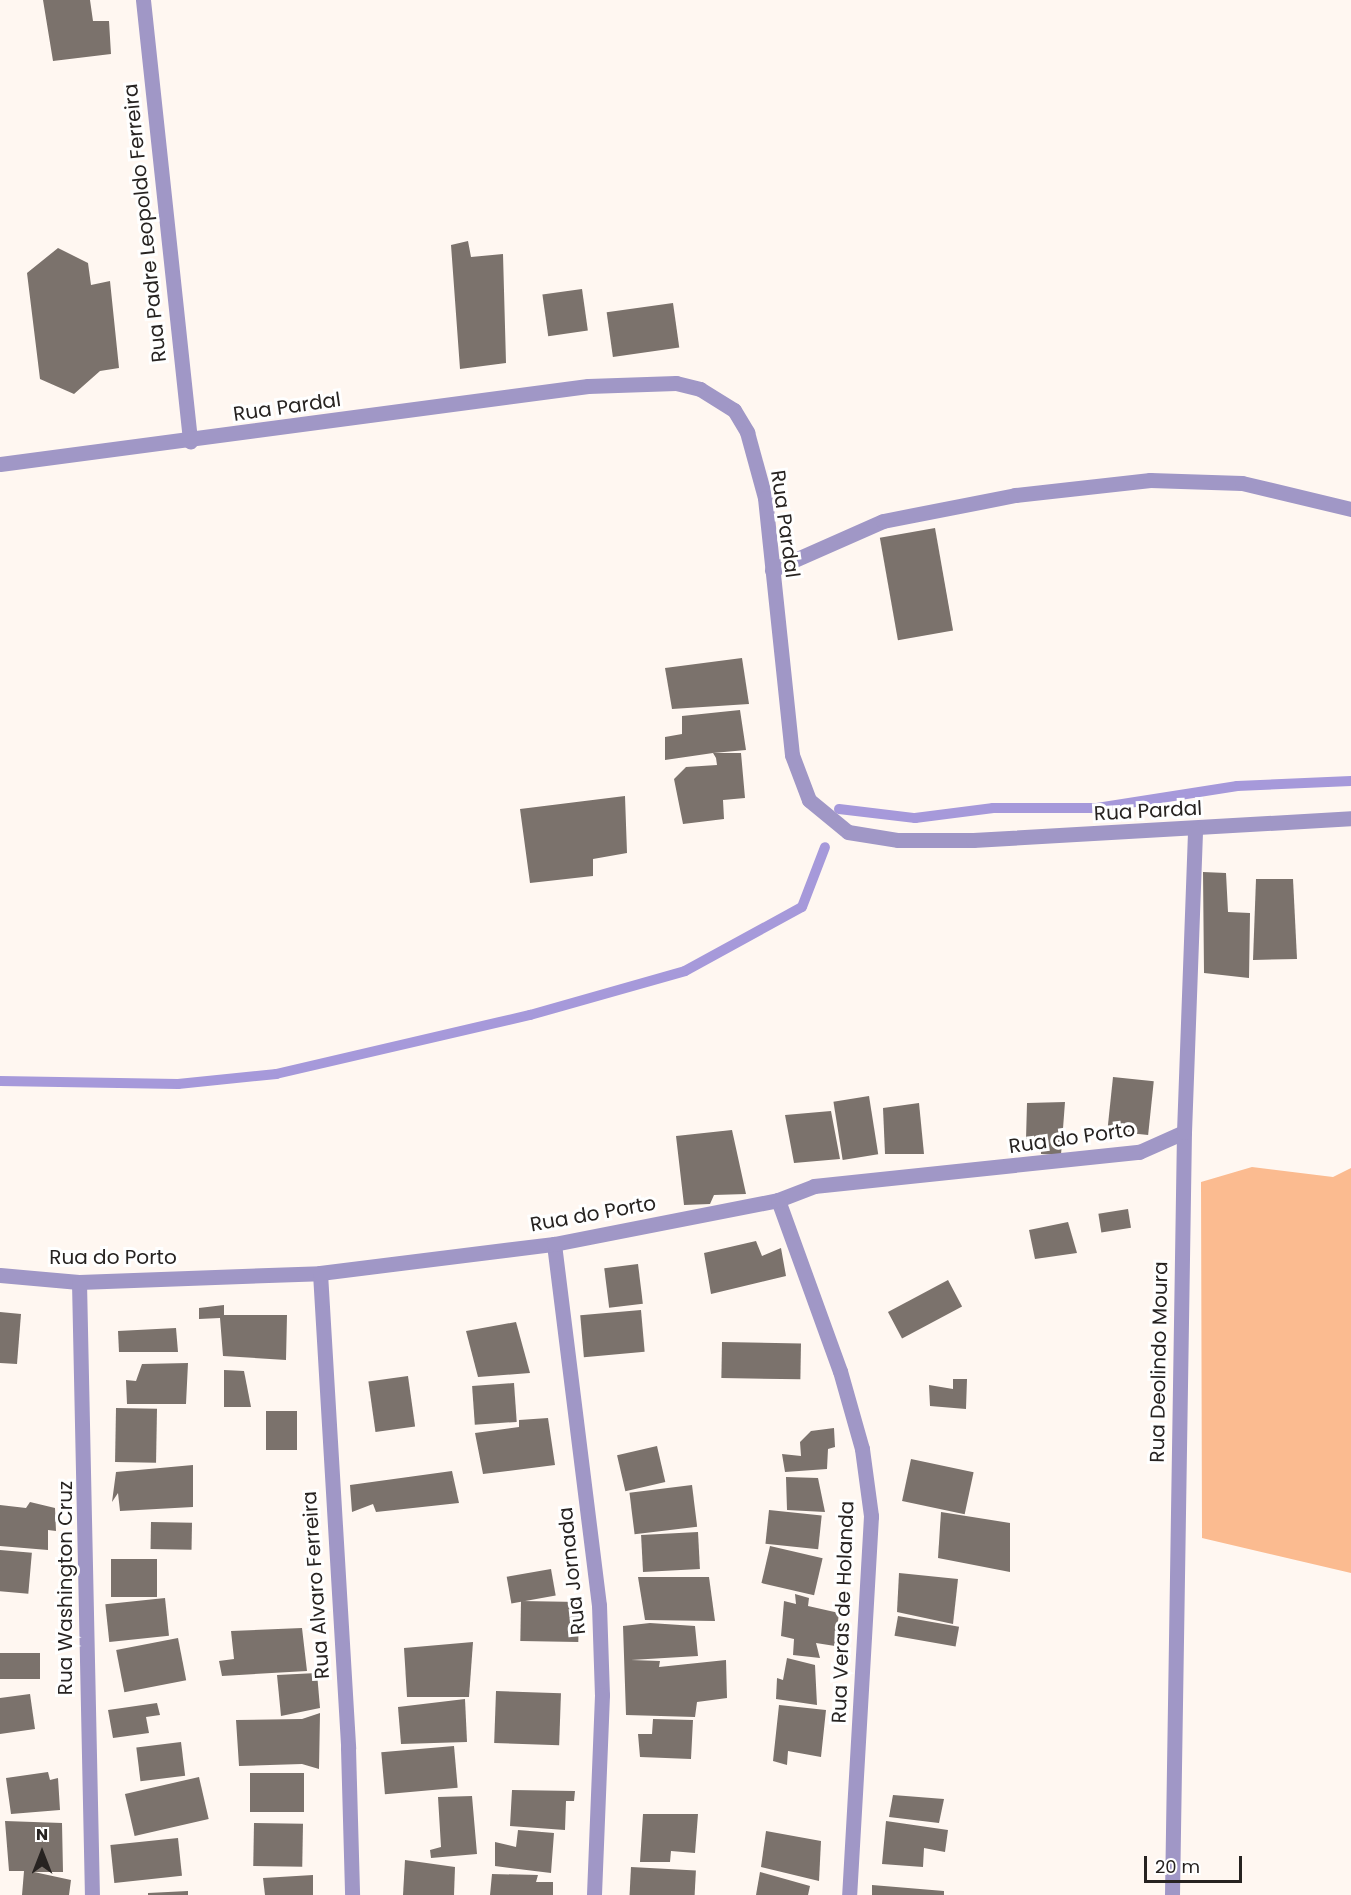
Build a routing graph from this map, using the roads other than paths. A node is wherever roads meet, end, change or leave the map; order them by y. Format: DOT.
graph roads {
  1 [pos="142,0"];
  2 [pos="190,442"];
  3 [pos="0,464"];
  4 [pos="1351,509"];
  5 [pos="772,570"];
  6 [pos="1351,818"];
  7 [pos="1195,830"];
  8 [pos="1184,1132"];
  9 [pos="777,1200"];
  10 [pos="554,1245"];
  11 [pos="320,1273"];
  12 [pos="0,1275"];
  13 [pos="79,1282"];
  14 [pos="92,1895"];
  15 [pos="352,1895"];
  16 [pos="594,1895"];
  17 [pos="849,1895"];
  18 [pos="1172,1895"];
  1 -- 2 [label="street, Rua Padre Leopoldo Ferreira"];
  2 -- 3 [label="street, Rua Pardal"];
  2 -- 5 [label="street, Rua Pardal"];
  4 -- 5 [label="street"];
  5 -- 7 [label="street, Rua Pardal"];
  6 -- 7 [label="street, Rua Pardal"];
  7 -- 8 [label="street, Rua Deolindo Moura"];
  8 -- 9 [label="street, Rua do Porto"];
  8 -- 18 [label="street, Rua Deolindo Moura"];
  9 -- 10 [label="street, Rua do Porto"];
  9 -- 17 [label="street, Rua Veras de Holanda"];
  10 -- 11 [label="street, Rua do Porto"];
  10 -- 16 [label="street, Rua Jornada"];
  11 -- 13 [label="street, Rua do Porto"];
  11 -- 15 [label="street, Rua Alvaro Ferreira"];
  12 -- 13 [label="street, Rua do Porto"];
  13 -- 14 [label="street, Rua Washington Cruz"];
}
